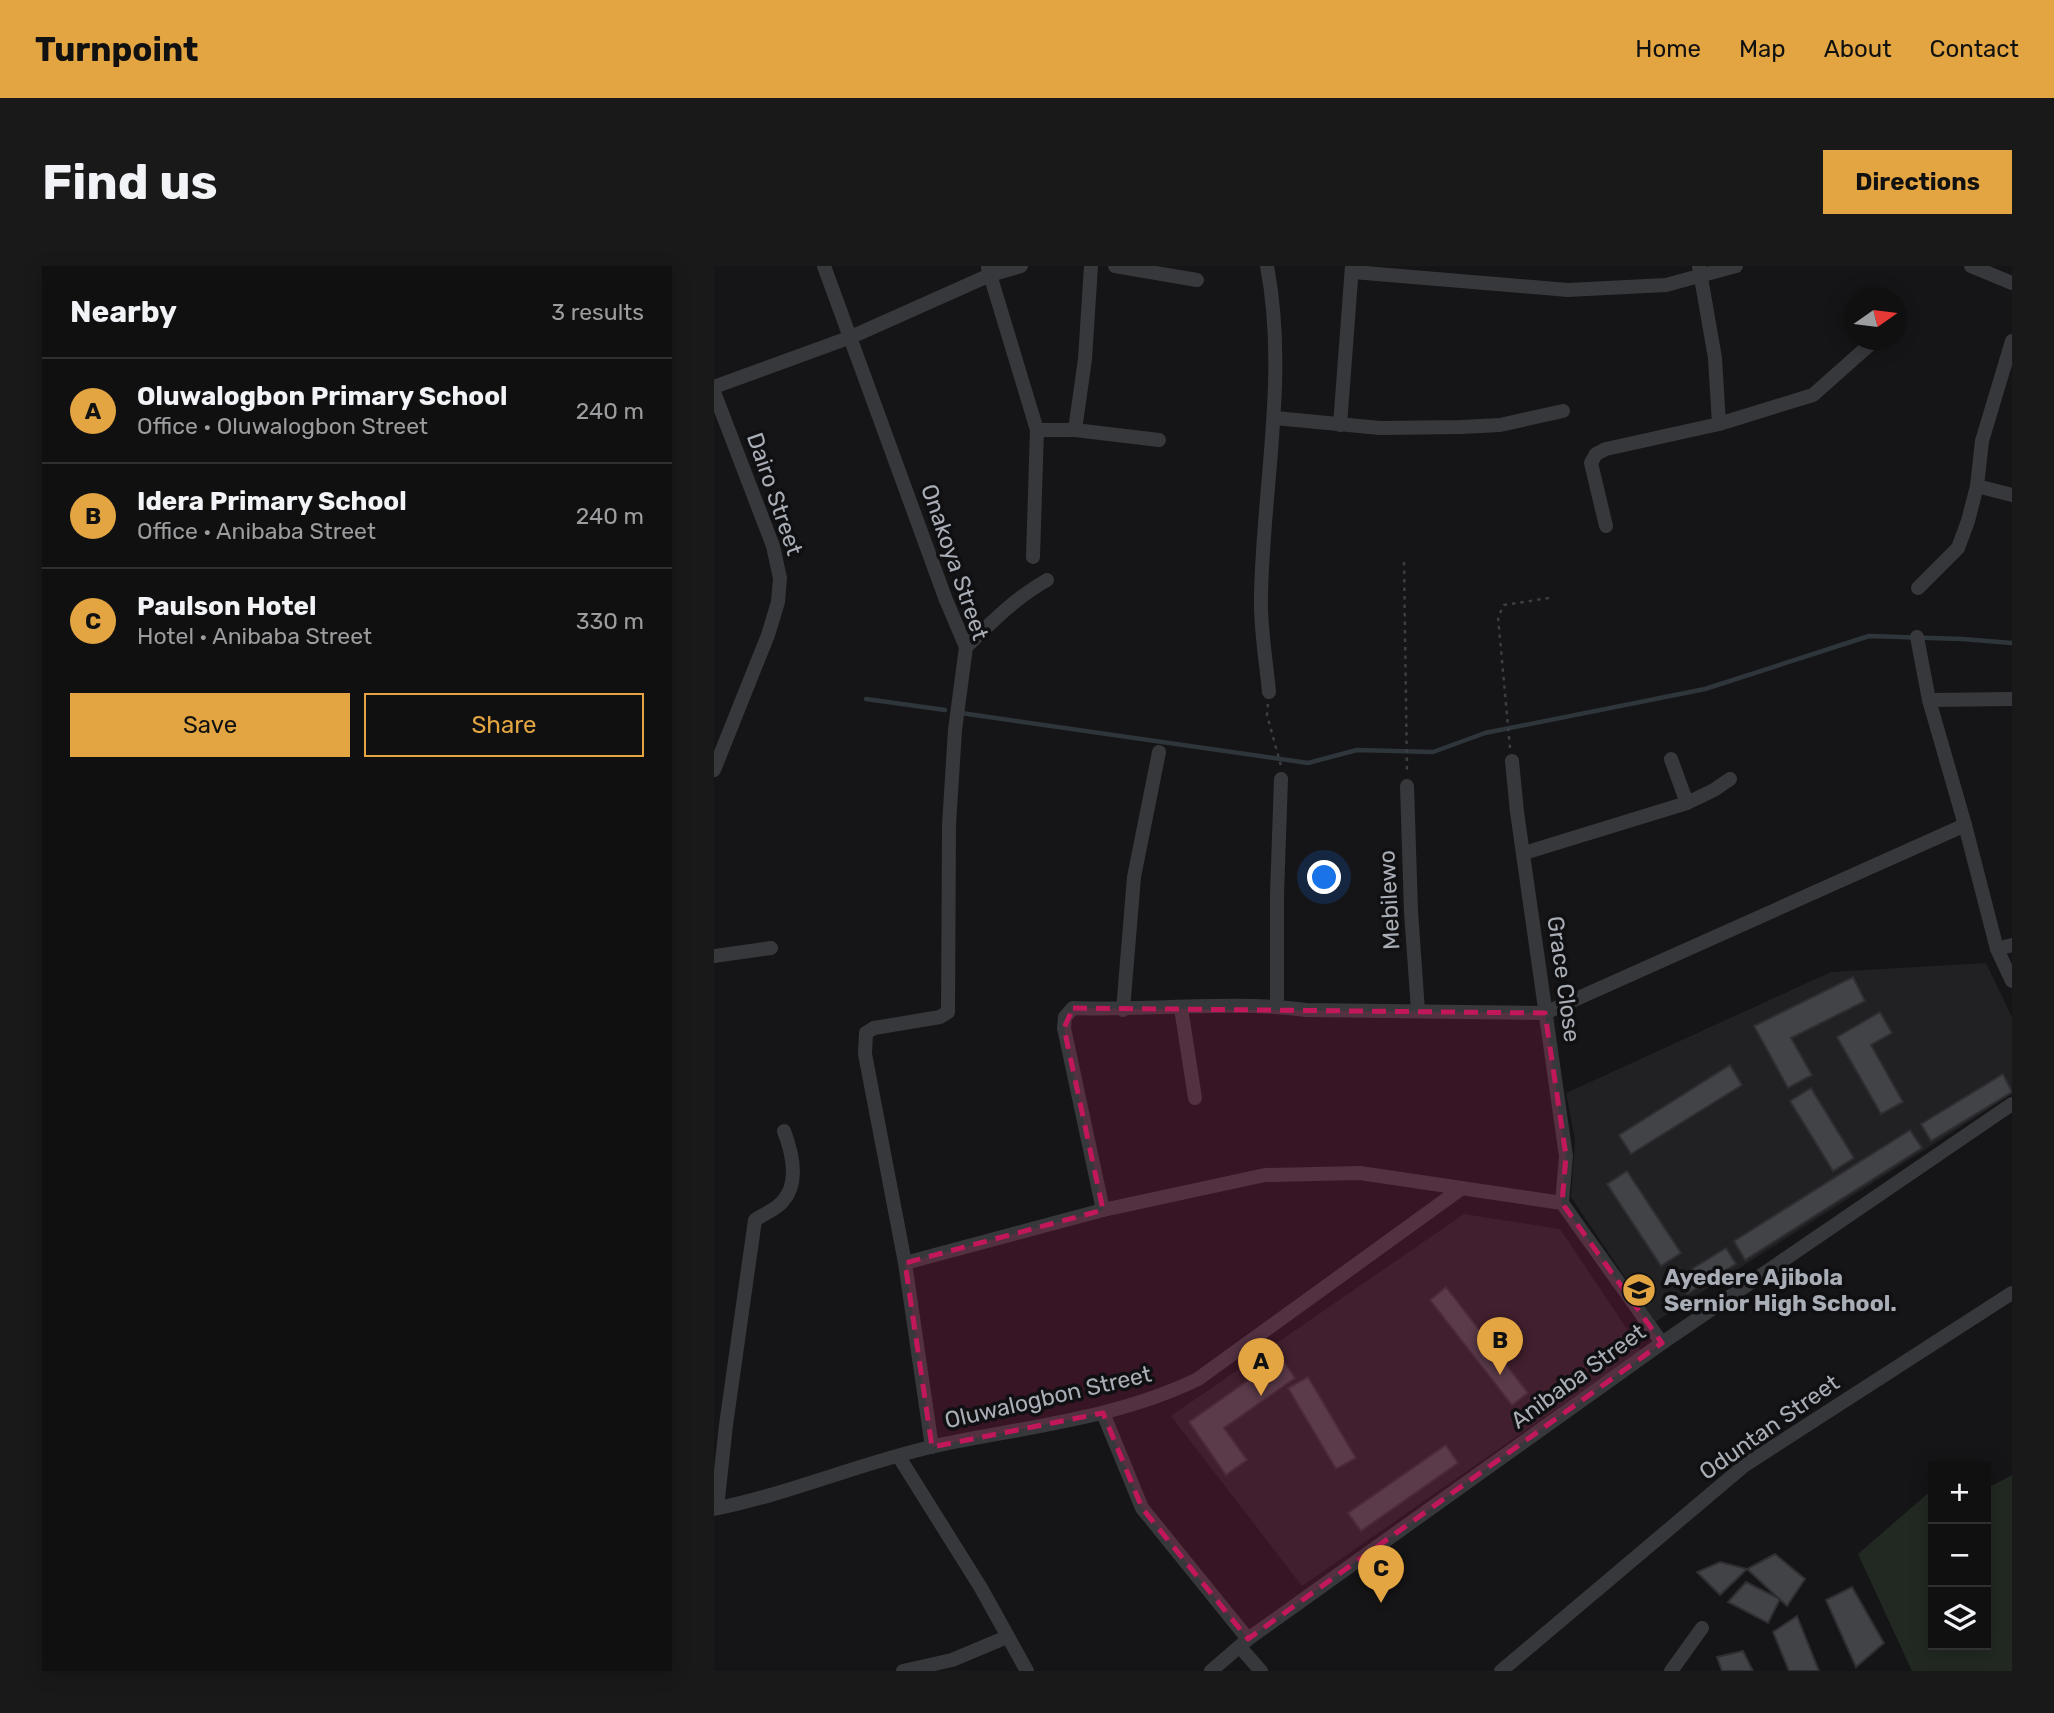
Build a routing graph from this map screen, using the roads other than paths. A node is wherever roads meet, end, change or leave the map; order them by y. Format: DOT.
graph roads {
  1 [pos="824,266"];
  2 [pos="1021,266"];
  3 [pos="1091,266"];
  4 [pos="1115,266"];
  5 [pos="1267,266"];
  6 [pos="1736,266"];
  7 [pos="1971,266"];
  8 [pos="1353,269"];
  9 [pos="989,270"];
  10 [pos="1700,271"];
  11 [pos="1197,280"];
  12 [pos="2012,283"];
  13 [pos="850,337"];
  14 [pos="2012,341"];
  15 [pos="1864,350"];
  16 [pos="714,389"];
  17 [pos="1563,411"];
  18 [pos="1275,418"];
  19 [pos="1719,424"];
  20 [pos="1340,425"];
  21 [pos="1037,430"];
  22 [pos="1076,430"];
  23 [pos="1159,440"];
  24 [pos="1977,486"];
  25 [pos="2012,495"];
  26 [pos="1606,526"];
  27 [pos="1033,557"];
  28 [pos="1046,580"];
  29 [pos="1917,588"];
  30 [pos="1917,637"];
  31 [pos="966,647"];
  32 [pos="1269,692"];
  33 [pos="2012,699"];
  34 [pos="1929,700"];
  35 [pos="718,749"];
  36 [pos="1159,752"];
  37 [pos="1671,758"];
  38 [pos="1512,761"];
  39 [pos="714,770"];
  40 [pos="1281,779"];
  41 [pos="1730,779"];
  42 [pos="1407,786"];
  43 [pos="1687,803"];
  44 [pos="1965,825"];
  45 [pos="1524,853"];
  46 [pos="2012,946"];
  47 [pos="771,948"];
  48 [pos="1997,950"];
  49 [pos="714,956"];
  50 [pos="2012,981"];
  51 [pos="1277,1006"];
  52 [pos="1181,1008"];
  53 [pos="1123,1010"];
  54 [pos="1418,1011"];
  55 [pos="1545,1013"];
  56 [pos="1195,1098"];
  57 [pos="2012,1104"];
  58 [pos="784,1131"];
  59 [pos="1462,1188"];
  60 [pos="1562,1203"];
  61 [pos="1103,1210"];
  62 [pos="905,1263"];
  63 [pos="2012,1293"];
  64 [pos="1662,1343"];
  65 [pos="1103,1413"];
  66 [pos="932,1447"];
  67 [pos="899,1457"];
  68 [pos="715,1508"];
  69 [pos="1702,1628"];
  70 [pos="1007,1637"];
  71 [pos="1244,1643"];
  72 [pos="903,1671"];
  73 [pos="1027,1671"];
  74 [pos="1211,1671"];
  75 [pos="1261,1671"];
  76 [pos="1501,1671"];
  77 [pos="1671,1671"];
  1 -- 13 [label="street, Onakoya Street"];
  2 -- 9 [label="street"];
  3 -- 22 [label="street"];
  4 -- 11 [label="street"];
  5 -- 18 [label="street"];
  6 -- 10 [label="street"];
  7 -- 12 [label="street"];
  8 -- 10 [label="street"];
  8 -- 20 [label="street"];
  9 -- 13 [label="street"];
  9 -- 21 [label="street"];
  10 -- 19 [label="street"];
  13 -- 16 [label="street"];
  13 -- 31 [label="street, Onakoya Street"];
  14 -- 24 [label="street"];
  15 -- 19 [label="street"];
  16 -- 35 [label="street, Dairo Street"];
  17 -- 20 [label="street"];
  18 -- 20 [label="street"];
  18 -- 32 [label="street"];
  19 -- 26 [label="street"];
  21 -- 22 [label="street"];
  21 -- 27 [label="street"];
  22 -- 23 [label="street"];
  24 -- 25 [label="street"];
  24 -- 29 [label="street"];
  28 -- 31 [label="street"];
  30 -- 34 [label="street"];
  31 -- 62 [label="street, Onakoya Street"];
  33 -- 34 [label="street"];
  34 -- 44 [label="street"];
  35 -- 39 [label="street, Dairo Street"];
  36 -- 53 [label="street"];
  37 -- 43 [label="street"];
  38 -- 45 [label="street, Grace Close"];
  40 -- 51 [label="street"];
  41 -- 43 [label="street"];
  42 -- 54 [label="street, Mebilewo"];
  43 -- 45 [label="street"];
  44 -- 48 [label="street"];
  44 -- 55 [label="street"];
  45 -- 55 [label="street, Grace Close"];
  46 -- 48 [label="street"];
  47 -- 49 [label="street"];
  48 -- 50 [label="street"];
  51 -- 52 [label="street"];
  51 -- 54 [label="street"];
  52 -- 53 [label="street"];
  52 -- 56 [label="street"];
  53 -- 61 [label="street"];
  54 -- 55 [label="street"];
  55 -- 60 [label="street, Grace Close"];
  57 -- 64 [label="street, Anibaba Street"];
  58 -- 68 [label="street"];
  59 -- 60 [label="street"];
  59 -- 61 [label="street"];
  59 -- 65 [label="street, Oluwalogbon Street"];
  60 -- 64 [label="street"];
  61 -- 62 [label="street"];
  62 -- 66 [label="street"];
  63 -- 76 [label="street, Oduntan Street"];
  64 -- 71 [label="street, Anibaba Street"];
  65 -- 66 [label="street, Oluwalogbon Street"];
  65 -- 71 [label="street"];
  66 -- 67 [label="street, Oluwalogbon Street"];
  67 -- 68 [label="street, Oluwalogbon Street"];
  67 -- 70 [label="street"];
  69 -- 77 [label="street"];
  70 -- 72 [label="street"];
  70 -- 73 [label="street"];
  71 -- 74 [label="street, Anibaba Street"];
  71 -- 75 [label="street"];
}
